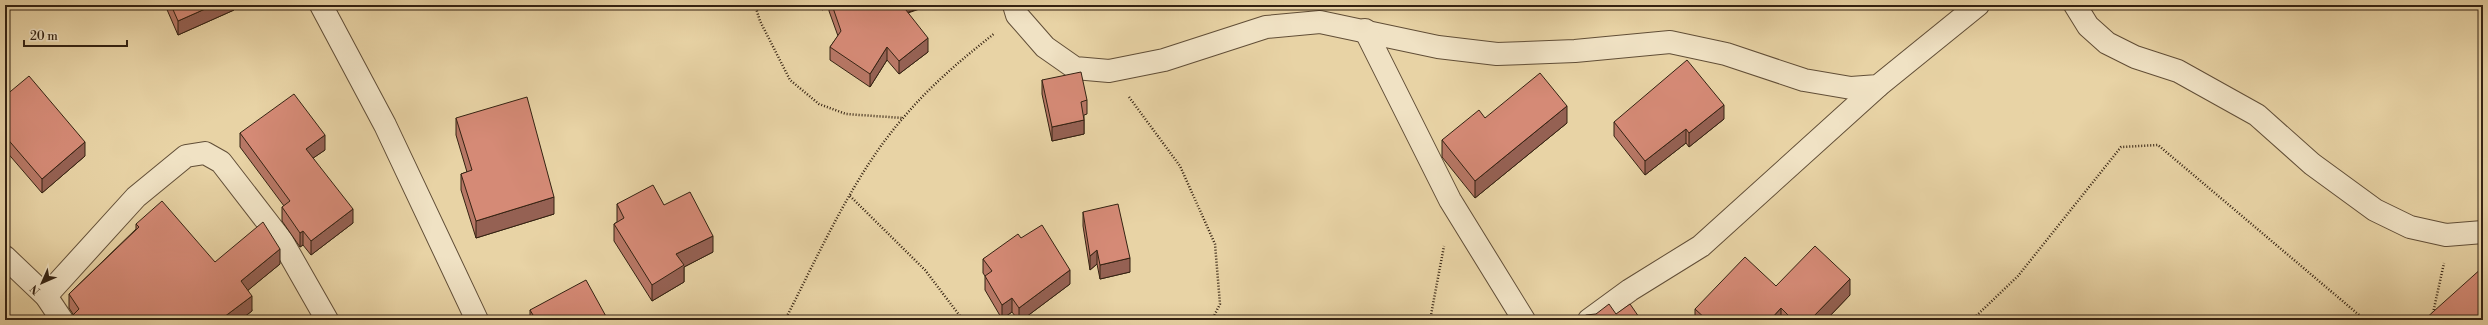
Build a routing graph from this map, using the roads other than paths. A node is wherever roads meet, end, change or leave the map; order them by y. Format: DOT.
graph roads {
  1 [pos="321,5"];
  2 [pos="1978,5"];
  3 [pos="2075,5"];
  4 [pos="1015,10"];
  5 [pos="1365,30"];
  6 [pos="1878,86"];
  7 [pos="2483,232"];
  8 [pos="5,257"];
  9 [pos="46,296"];
  10 [pos="62,320"];
  11 [pos="327,320"];
  12 [pos="477,320"];
  13 [pos="1524,320"];
  14 [pos="1589,320"];
  1 -- 12 [label="street"];
  2 -- 6 [label="street"];
  3 -- 7 [label="street"];
  4 -- 5 [label="street"];
  5 -- 6 [label="street"];
  5 -- 13 [label="street"];
  6 -- 14 [label="street"];
  8 -- 9 [label="street"];
  9 -- 10 [label="street"];
  9 -- 11 [label="street"];
}
